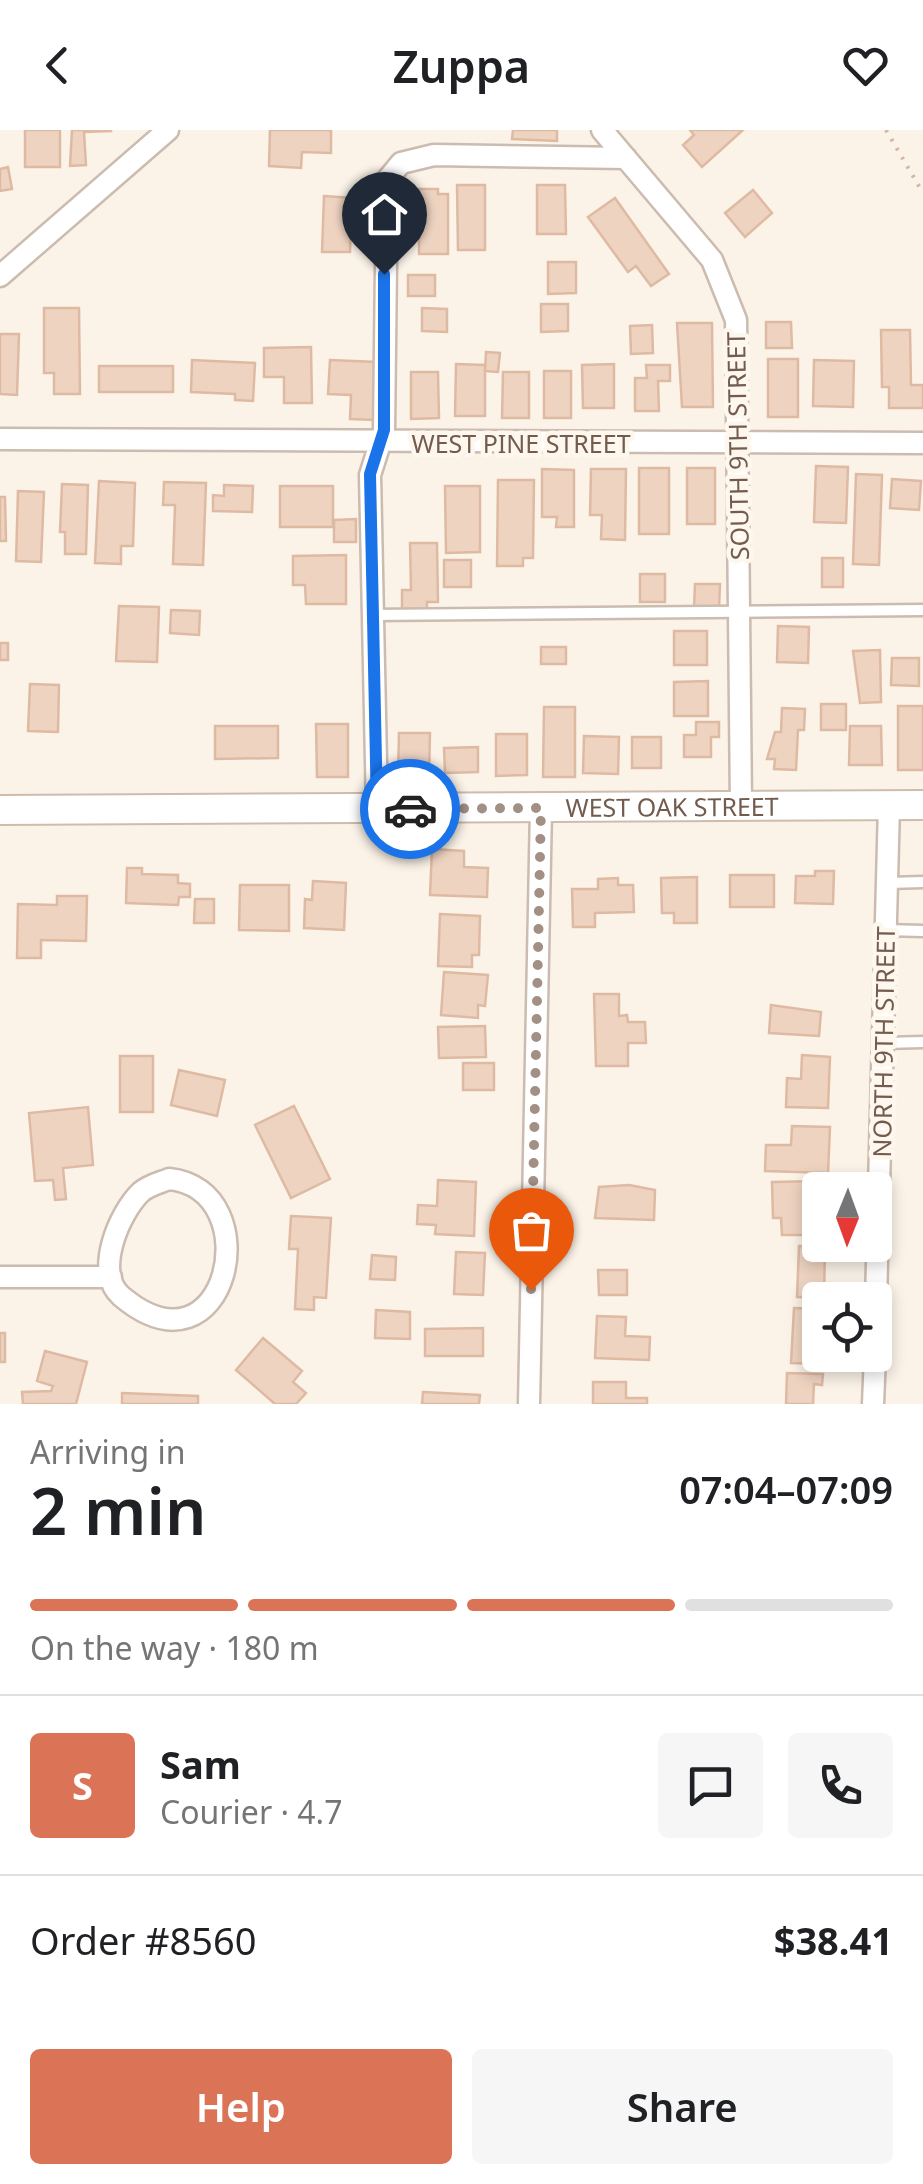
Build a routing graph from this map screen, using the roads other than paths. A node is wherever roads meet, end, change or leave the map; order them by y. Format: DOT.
graph roads {
  1 [pos="168,130"];
  2 [pos="602,130"];
  3 [pos="626,158"];
  4 [pos="0,276"];
  5 [pos="0,439"];
  6 [pos="736,442"];
  7 [pos="923,443"];
  8 [pos="381,444"];
  9 [pos="923,610"];
  10 [pos="739,612"];
  11 [pos="372,616"];
  12 [pos="889,805"];
  13 [pos="923,805"];
  14 [pos="741,806"];
  15 [pos="541,808"];
  16 [pos="0,810"];
  17 [pos="377,810"];
  18 [pos="886,882"];
  19 [pos="923,882"];
  20 [pos="885,930"];
  21 [pos="923,931"];
  22 [pos="884,1042"];
  23 [pos="923,1042"];
  24 [pos="111,1277"];
  25 [pos="0,1278"];
  26 [pos="877,1282"];
  27 [pos="874,1372"];
  28 [pos="529,1404"];
  29 [pos="873,1404"];
  1 -- 4 [label="street"];
  2 -- 3 [label="street, SOUTH 9TH STREET"];
  3 -- 6 [label="street, SOUTH 9TH STREET"];
  3 -- 8 [label="street"];
  5 -- 8 [label="street, WEST PINE STREET"];
  6 -- 7 [label="street, WEST PINE STREET"];
  6 -- 8 [label="street, WEST PINE STREET"];
  6 -- 10 [label="street, SOUTH 9TH STREET"];
  8 -- 11 [label="street"];
  9 -- 10 [label="lane"];
  10 -- 11 [label="lane"];
  10 -- 14 [label="street, SOUTH 9TH STREET"];
  11 -- 17 [label="street"];
  12 -- 13 [label="main road, WEST OAK STREET"];
  12 -- 14 [label="main road, WEST OAK STREET"];
  12 -- 18 [label="street, NORTH 9TH STREET"];
  14 -- 15 [label="main road, WEST OAK STREET"];
  15 -- 17 [label="main road, WEST OAK STREET"];
  15 -- 28 [label="street"];
  16 -- 17 [label="main road, WEST OAK STREET"];
  18 -- 19 [label="lane"];
  18 -- 20 [label="street, NORTH 9TH STREET"];
  20 -- 21 [label="lane"];
  20 -- 22 [label="street, NORTH 9TH STREET"];
  22 -- 23 [label="lane"];
  22 -- 26 [label="street, NORTH 9TH STREET"];
  24 -- 24 [label="street"];
  24 -- 25 [label="street"];
  27 -- 29 [label="street"];
}
